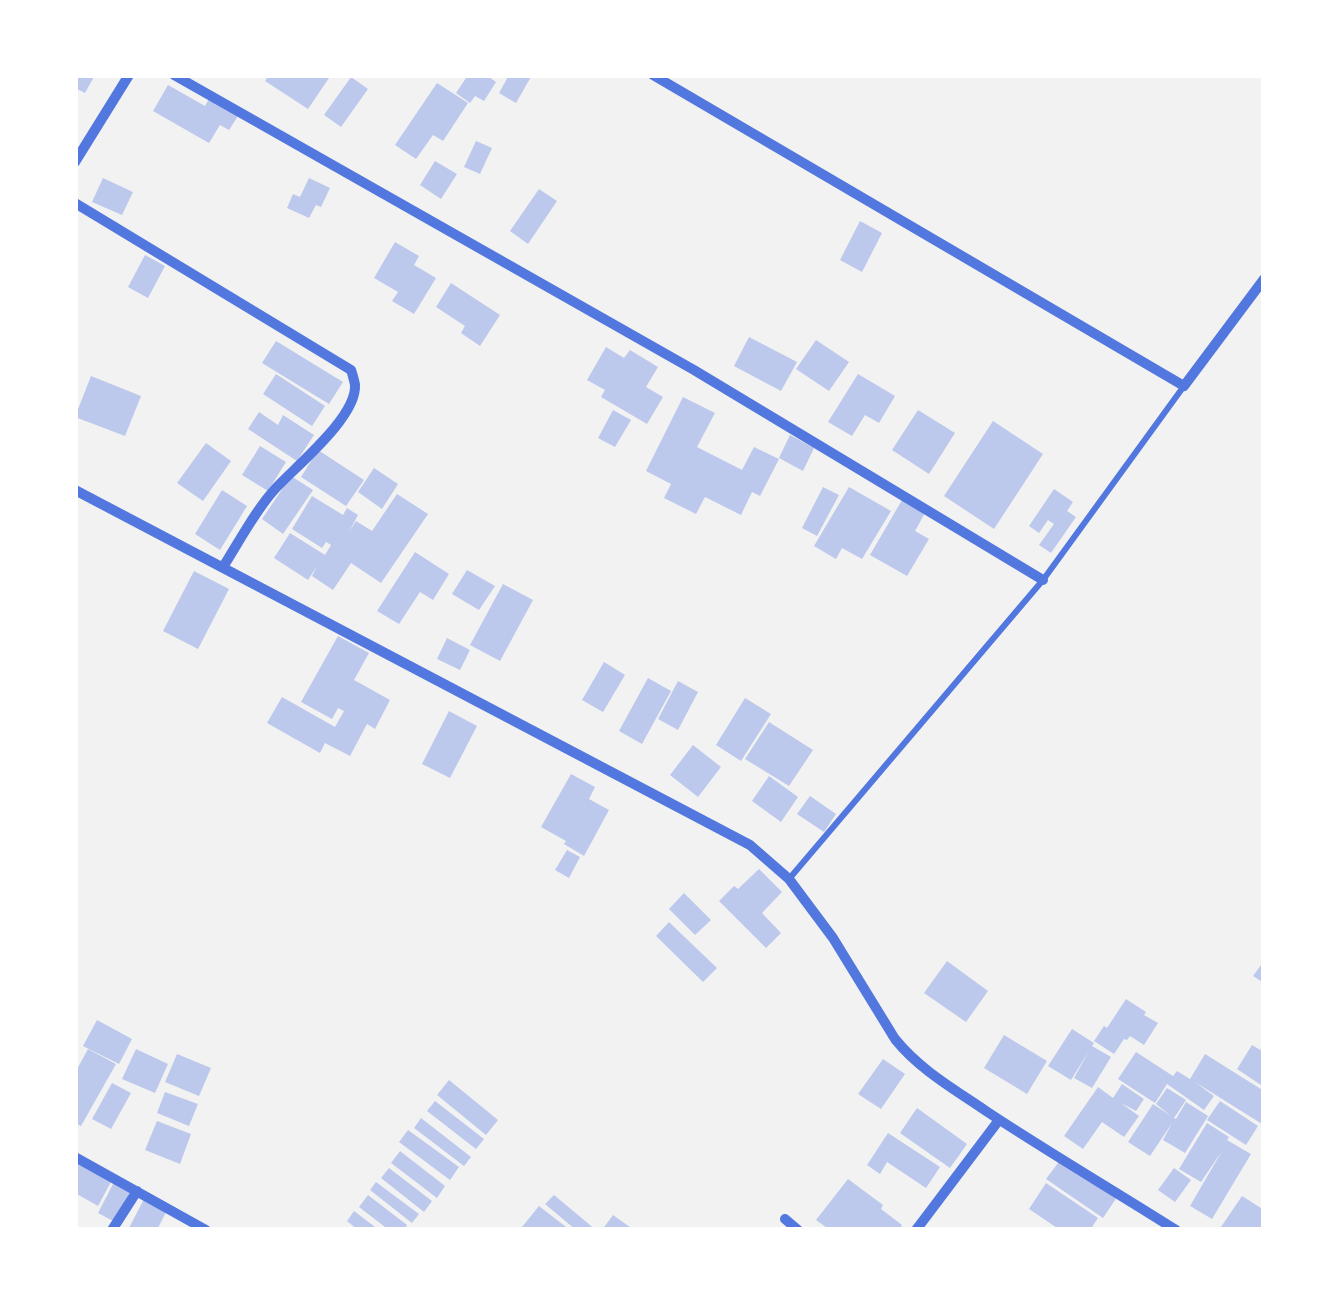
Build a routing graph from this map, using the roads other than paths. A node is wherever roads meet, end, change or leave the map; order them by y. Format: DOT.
graph roads {
  1 [pos="129,75"];
  2 [pos="174,75"];
  3 [pos="653,75"];
  4 [pos="75,162"];
  5 [pos="75,203"];
  6 [pos="1264,279"];
  7 [pos="1184,386"];
  8 [pos="75,490"];
  9 [pos="223,568"];
  10 [pos="1043,580"];
  11 [pos="789,879"];
  12 [pos="999,1120"];
  13 [pos="75,1157"];
  14 [pos="137,1192"];
  15 [pos="785,1219"];
  16 [pos="112,1230"];
  17 [pos="206,1230"];
  18 [pos="798,1230"];
  19 [pos="916,1230"];
  20 [pos="1176,1230"];
  1 -- 4 [label="street"];
  2 -- 10 [label="street"];
  3 -- 7 [label="street"];
  5 -- 9 [label="street"];
  6 -- 7 [label="street"];
  7 -- 10 [label="lane"];
  8 -- 9 [label="street"];
  9 -- 11 [label="street"];
  10 -- 11 [label="lane"];
  11 -- 12 [label="street"];
  12 -- 19 [label="street"];
  12 -- 20 [label="street"];
  13 -- 14 [label="street"];
  14 -- 16 [label="street"];
  14 -- 17 [label="street"];
  15 -- 18 [label="street"];
}
